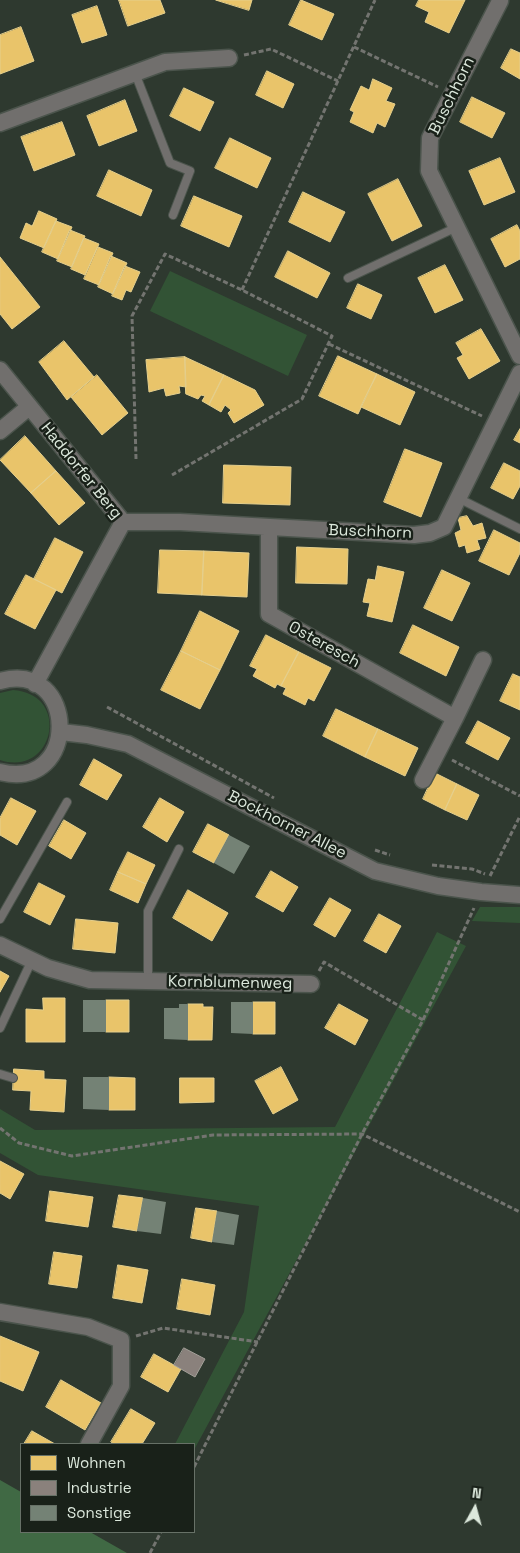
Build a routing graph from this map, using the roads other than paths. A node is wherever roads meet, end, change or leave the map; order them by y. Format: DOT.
graph roads {
  1 [pos="500,1"];
  2 [pos="229,58"];
  3 [pos="135,73"];
  4 [pos="0,123"];
  5 [pos="173,214"];
  6 [pos="457,228"];
  7 [pos="348,278"];
  8 [pos="520,356"];
  9 [pos="0,370"];
  10 [pos="518,384"];
  11 [pos="29,407"];
  12 [pos="0,431"];
  13 [pos="458,498"];
  14 [pos="123,522"];
  15 [pos="269,527"];
  16 [pos="520,529"];
  17 [pos="483,660"];
  18 [pos="0,681"];
  19 [pos="35,684"];
  20 [pos="455,718"];
  21 [pos="61,732"];
  22 [pos="0,772"];
  23 [pos="422,780"];
  24 [pos="67,802"];
  25 [pos="179,849"];
  26 [pos="520,894"];
  27 [pos="0,919"];
  28 [pos="0,945"];
  29 [pos="32,960"];
  30 [pos="148,981"];
  31 [pos="311,984"];
  32 [pos="0,1028"];
  33 [pos="0,1074"];
  34 [pos="12,1078"];
  35 [pos="0,1312"];
  36 [pos="90,1443"];
  1 -- 6 [label="street, Buschhorn"];
  2 -- 3 [label="street"];
  3 -- 4 [label="street"];
  3 -- 5 [label="lane"];
  6 -- 7 [label="lane"];
  6 -- 8 [label="street, Buschhorn"];
  9 -- 11 [label="street, Haddorfer Berg"];
  10 -- 13 [label="street, Buschhorn"];
  11 -- 12 [label="street"];
  11 -- 14 [label="street, Haddorfer Berg"];
  13 -- 15 [label="street, Buschhorn"];
  13 -- 16 [label="lane"];
  14 -- 15 [label="street, Buschhorn"];
  14 -- 19 [label="street, Haddorfer Berg"];
  15 -- 20 [label="street, Osteresch"];
  17 -- 20 [label="street"];
  18 -- 19 [label="street"];
  19 -- 21 [label="street"];
  20 -- 23 [label="street"];
  21 -- 22 [label="street"];
  21 -- 26 [label="street, Bockhorner Allee"];
  24 -- 27 [label="lane"];
  25 -- 30 [label="lane, Kornblumenweg"];
  28 -- 29 [label="street, Kornblumenweg"];
  29 -- 30 [label="street, Kornblumenweg"];
  29 -- 32 [label="lane"];
  30 -- 31 [label="street, Kornblumenweg"];
  33 -- 34 [label="lane"];
  35 -- 36 [label="street"];
}
